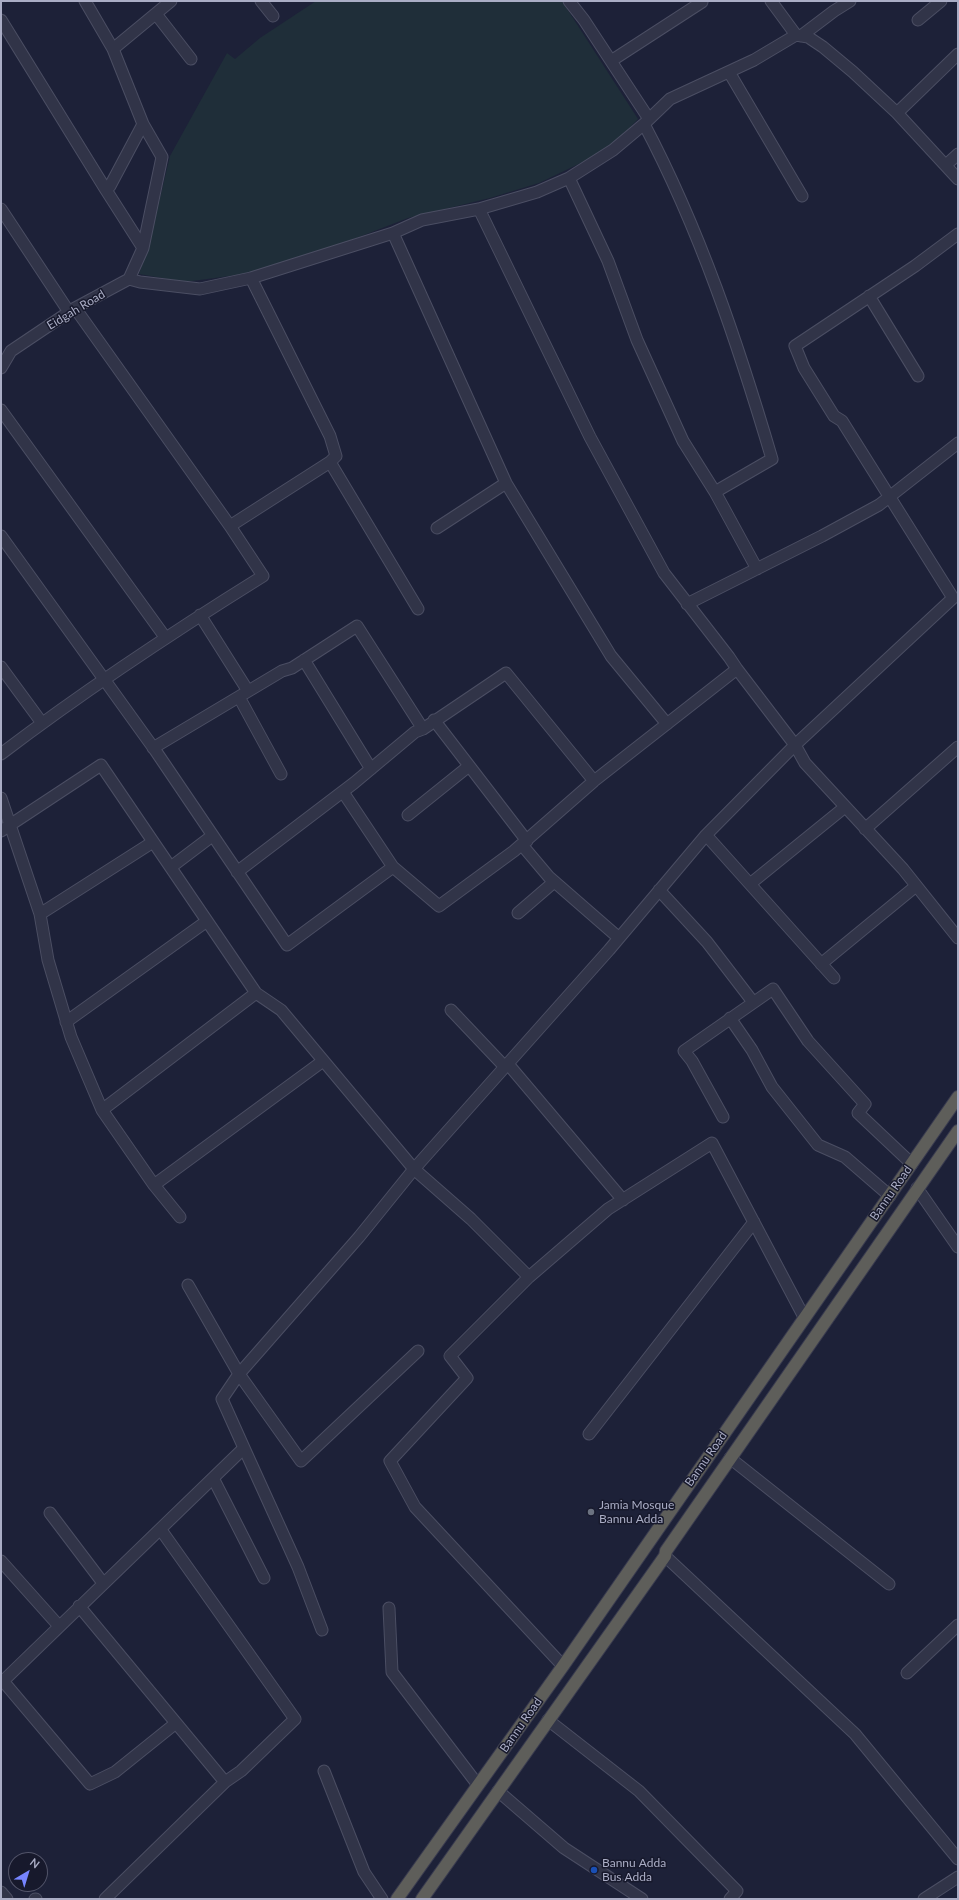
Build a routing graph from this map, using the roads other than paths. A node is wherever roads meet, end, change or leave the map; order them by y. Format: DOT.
graph roads {
  1 [pos="85,1"];
  2 [pos="171,1"];
  3 [pos="261,1"];
  4 [pos="569,1"];
  5 [pos="771,1"];
  6 [pos="850,1"];
  7 [pos="941,1"];
  8 [pos="702,2"];
  9 [pos="156,14"];
  10 [pos="273,16"];
  11 [pos="1,20"];
  12 [pos="918,20"];
  13 [pos="799,36"];
  14 [pos="113,49"];
  15 [pos="958,54"];
  16 [pos="191,60"];
  17 [pos="611,61"];
  18 [pos="729,72"];
  19 [pos="897,113"];
  20 [pos="647,121"];
  21 [pos="143,124"];
  22 [pos="958,154"];
  23 [pos="946,166"];
  24 [pos="569,178"];
  25 [pos="958,179"];
  26 [pos="106,190"];
  27 [pos="802,196"];
  28 [pos="1,209"];
  29 [pos="479,209"];
  30 [pos="393,233"];
  31 [pos="958,234"];
  32 [pos="143,248"];
  33 [pos="251,278"];
  34 [pos="129,279"];
  35 [pos="869,296"];
  36 [pos="72,310"];
  37 [pos="1,368"];
  38 [pos="918,376"];
  39 [pos="1,410"];
  40 [pos="958,443"];
  41 [pos="330,462"];
  42 [pos="506,483"];
  43 [pos="715,492"];
  44 [pos="890,498"];
  45 [pos="230,526"];
  46 [pos="437,528"];
  47 [pos="1,536"];
  48 [pos="757,569"];
  49 [pos="687,604"];
  50 [pos="418,609"];
  51 [pos="200,616"];
  52 [pos="165,637"];
  53 [pos="304,660"];
  54 [pos="1,667"];
  55 [pos="737,669"];
  56 [pos="105,679"];
  57 [pos="248,692"];
  58 [pos="239,697"];
  59 [pos="434,720"];
  60 [pos="42,722"];
  61 [pos="667,724"];
  62 [pos="423,729"];
  63 [pos="795,746"];
  64 [pos="958,747"];
  65 [pos="153,748"];
  66 [pos="1,754"];
  67 [pos="469,766"];
  68 [pos="371,769"];
  69 [pos="281,774"];
  70 [pos="594,781"];
  71 [pos="343,792"];
  72 [pos="1,798"];
  73 [pos="845,807"];
  74 [pos="408,815"];
  75 [pos="11,825"];
  76 [pos="865,829"];
  77 [pos="1,831"];
  78 [pos="706,835"];
  79 [pos="212,836"];
  80 [pos="154,842"];
  81 [pos="524,843"];
  82 [pos="171,867"];
  83 [pos="393,867"];
  84 [pos="237,872"];
  85 [pos="554,882"];
  86 [pos="750,884"];
  87 [pos="916,886"];
  88 [pos="659,890"];
  89 [pos="518,913"];
  90 [pos="40,914"];
  91 [pos="207,920"];
  92 [pos="619,938"];
  93 [pos="958,938"];
  94 [pos="821,964"];
  95 [pos="834,978"];
  96 [pos="256,993"];
  97 [pos="753,1002"];
  98 [pos="451,1010"];
  99 [pos="730,1018"];
  100 [pos="66,1022"];
  101 [pos="323,1061"];
  102 [pos="506,1066"];
  103 [pos="958,1097"];
  104 [pos="102,1110"];
  105 [pos="723,1117"];
  106 [pos="958,1131"];
  107 [pos="912,1164"];
  108 [pos="414,1169"];
  109 [pos="154,1186"];
  110 [pos="917,1188"];
  111 [pos="890,1196"];
  112 [pos="623,1200"];
  113 [pos="180,1217"];
  114 [pos="754,1222"];
  115 [pos="958,1247"];
  116 [pos="529,1278"];
  117 [pos="188,1285"];
  118 [pos="804,1317"];
  119 [pos="418,1351"];
  120 [pos="239,1374"];
  121 [pos="589,1434"];
  122 [pos="244,1448"];
  123 [pos="730,1458"];
  124 [pos="213,1478"];
  125 [pos="50,1513"];
  126 [pos="161,1530"];
  127 [pos="665,1556"];
  128 [pos="1,1561"];
  129 [pos="264,1578"];
  130 [pos="103,1584"];
  131 [pos="889,1584"];
  132 [pos="79,1606"];
  133 [pos="389,1608"];
  134 [pos="958,1625"];
  135 [pos="59,1626"];
  136 [pos="322,1630"];
  137 [pos="563,1666"];
  138 [pos="907,1673"];
  139 [pos="2,1682"];
  140 [pos="548,1720"];
  141 [pos="176,1722"];
  142 [pos="324,1772"];
  143 [pos="225,1782"];
  144 [pos="478,1785"];
  145 [pos="498,1791"];
  146 [pos="958,1859"];
  147 [pos="958,1877"];
  148 [pos="1,1892"];
  149 [pos="7,1899"];
  150 [pos="105,1899"];
  151 [pos="382,1899"];
  152 [pos="397,1899"];
  153 [pos="422,1899"];
  154 [pos="642,1899"];
  155 [pos="730,1899"];
  156 [pos="924,1899"];
  1 -- 14 [label="street"];
  2 -- 9 [label="street"];
  3 -- 10 [label="street"];
  4 -- 17 [label="street"];
  5 -- 13 [label="street"];
  6 -- 13 [label="street"];
  7 -- 12 [label="street"];
  8 -- 17 [label="street"];
  9 -- 14 [label="street"];
  9 -- 16 [label="street"];
  11 -- 26 [label="street"];
  13 -- 18 [label="street"];
  13 -- 19 [label="street"];
  14 -- 21 [label="street"];
  15 -- 19 [label="street"];
  17 -- 20 [label="street"];
  18 -- 20 [label="street"];
  18 -- 27 [label="street"];
  19 -- 23 [label="street"];
  20 -- 24 [label="street"];
  20 -- 43 [label="street"];
  21 -- 26 [label="street"];
  21 -- 32 [label="street"];
  22 -- 23 [label="street"];
  23 -- 25 [label="street"];
  24 -- 29 [label="street"];
  24 -- 43 [label="street"];
  26 -- 32 [label="street"];
  28 -- 36 [label="street"];
  29 -- 30 [label="street"];
  29 -- 49 [label="street"];
  30 -- 33 [label="street"];
  30 -- 42 [label="street"];
  31 -- 35 [label="street"];
  32 -- 34 [label="street"];
  33 -- 34 [label="street"];
  33 -- 41 [label="street"];
  34 -- 36 [label="street, Eidgah Road"];
  35 -- 38 [label="street"];
  35 -- 44 [label="street"];
  36 -- 37 [label="street, Eidgah Road"];
  36 -- 45 [label="street"];
  39 -- 52 [label="street"];
  40 -- 44 [label="street"];
  41 -- 45 [label="street"];
  41 -- 50 [label="street"];
  42 -- 46 [label="street"];
  42 -- 61 [label="street"];
  43 -- 48 [label="street"];
  44 -- 48 [label="street"];
  44 -- 63 [label="street"];
  45 -- 51 [label="street"];
  47 -- 56 [label="street"];
  48 -- 49 [label="street"];
  49 -- 55 [label="street"];
  51 -- 52 [label="street"];
  51 -- 57 [label="street"];
  52 -- 56 [label="street"];
  53 -- 57 [label="street"];
  53 -- 62 [label="street"];
  53 -- 68 [label="street"];
  54 -- 60 [label="street"];
  55 -- 61 [label="street"];
  55 -- 63 [label="street"];
  56 -- 60 [label="street"];
  56 -- 65 [label="street"];
  57 -- 58 [label="street"];
  58 -- 65 [label="street"];
  58 -- 69 [label="street"];
  59 -- 62 [label="street"];
  59 -- 67 [label="street"];
  59 -- 70 [label="street"];
  60 -- 66 [label="street"];
  61 -- 70 [label="street"];
  62 -- 68 [label="street"];
  63 -- 73 [label="street"];
  63 -- 78 [label="street"];
  64 -- 76 [label="street"];
  65 -- 79 [label="street"];
  67 -- 74 [label="street"];
  67 -- 81 [label="street"];
  68 -- 71 [label="street"];
  70 -- 81 [label="street"];
  71 -- 83 [label="street"];
  71 -- 84 [label="street"];
  72 -- 75 [label="street"];
  73 -- 76 [label="street"];
  73 -- 86 [label="street"];
  75 -- 77 [label="street"];
  75 -- 80 [label="street"];
  75 -- 90 [label="street"];
  76 -- 87 [label="street"];
  78 -- 86 [label="street"];
  78 -- 88 [label="street"];
  79 -- 82 [label="street"];
  79 -- 84 [label="street"];
  80 -- 82 [label="street"];
  80 -- 90 [label="street"];
  81 -- 83 [label="street"];
  81 -- 85 [label="street"];
  82 -- 91 [label="street"];
  83 -- 84 [label="street"];
  85 -- 89 [label="street"];
  85 -- 92 [label="street"];
  86 -- 94 [label="street"];
  87 -- 93 [label="street"];
  87 -- 94 [label="street"];
  88 -- 92 [label="street"];
  88 -- 97 [label="street"];
  90 -- 100 [label="street"];
  91 -- 96 [label="street"];
  91 -- 100 [label="street"];
  92 -- 102 [label="street"];
  94 -- 95 [label="street"];
  96 -- 101 [label="street"];
  96 -- 104 [label="street"];
  97 -- 99 [label="street"];
  97 -- 107 [label="street"];
  98 -- 102 [label="street"];
  99 -- 105 [label="street"];
  99 -- 111 [label="street"];
  100 -- 104 [label="street"];
  101 -- 108 [label="street"];
  101 -- 109 [label="street"];
  102 -- 108 [label="street"];
  102 -- 112 [label="street"];
  103 -- 107 [label="highway, Bannu Road"];
  104 -- 109 [label="street"];
  106 -- 110 [label="highway, Bannu Road"];
  107 -- 111 [label="highway, Bannu Road"];
  108 -- 116 [label="street"];
  108 -- 120 [label="street"];
  109 -- 113 [label="street"];
  110 -- 115 [label="street"];
  110 -- 123 [label="highway, Bannu Road"];
  111 -- 118 [label="highway, Bannu Road"];
  112 -- 114 [label="street"];
  112 -- 116 [label="street"];
  114 -- 118 [label="street"];
  114 -- 121 [label="street"];
  116 -- 137 [label="street"];
  117 -- 120 [label="street"];
  118 -- 137 [label="highway, Bannu Road"];
  119 -- 120 [label="street"];
  120 -- 122 [label="street"];
  122 -- 124 [label="street"];
  122 -- 136 [label="street"];
  123 -- 127 [label="highway, Bannu Road"];
  123 -- 131 [label="street"];
  124 -- 126 [label="street"];
  124 -- 129 [label="street"];
  125 -- 130 [label="street"];
  126 -- 130 [label="street"];
  126 -- 143 [label="street"];
  127 -- 140 [label="highway, Bannu Road"];
  127 -- 146 [label="street"];
  128 -- 135 [label="street"];
  130 -- 132 [label="street"];
  132 -- 135 [label="street"];
  132 -- 141 [label="street"];
  133 -- 144 [label="street"];
  134 -- 138 [label="street"];
  135 -- 139 [label="street"];
  137 -- 144 [label="highway, Bannu Road"];
  139 -- 141 [label="street"];
  140 -- 145 [label="highway, Bannu Road"];
  140 -- 155 [label="street"];
  141 -- 143 [label="street"];
  142 -- 151 [label="street"];
  143 -- 150 [label="street"];
  144 -- 152 [label="highway, Bannu Road"];
  145 -- 153 [label="highway, Bannu Road"];
  145 -- 154 [label="street"];
  147 -- 156 [label="street"];
  148 -- 149 [label="street"];
}
